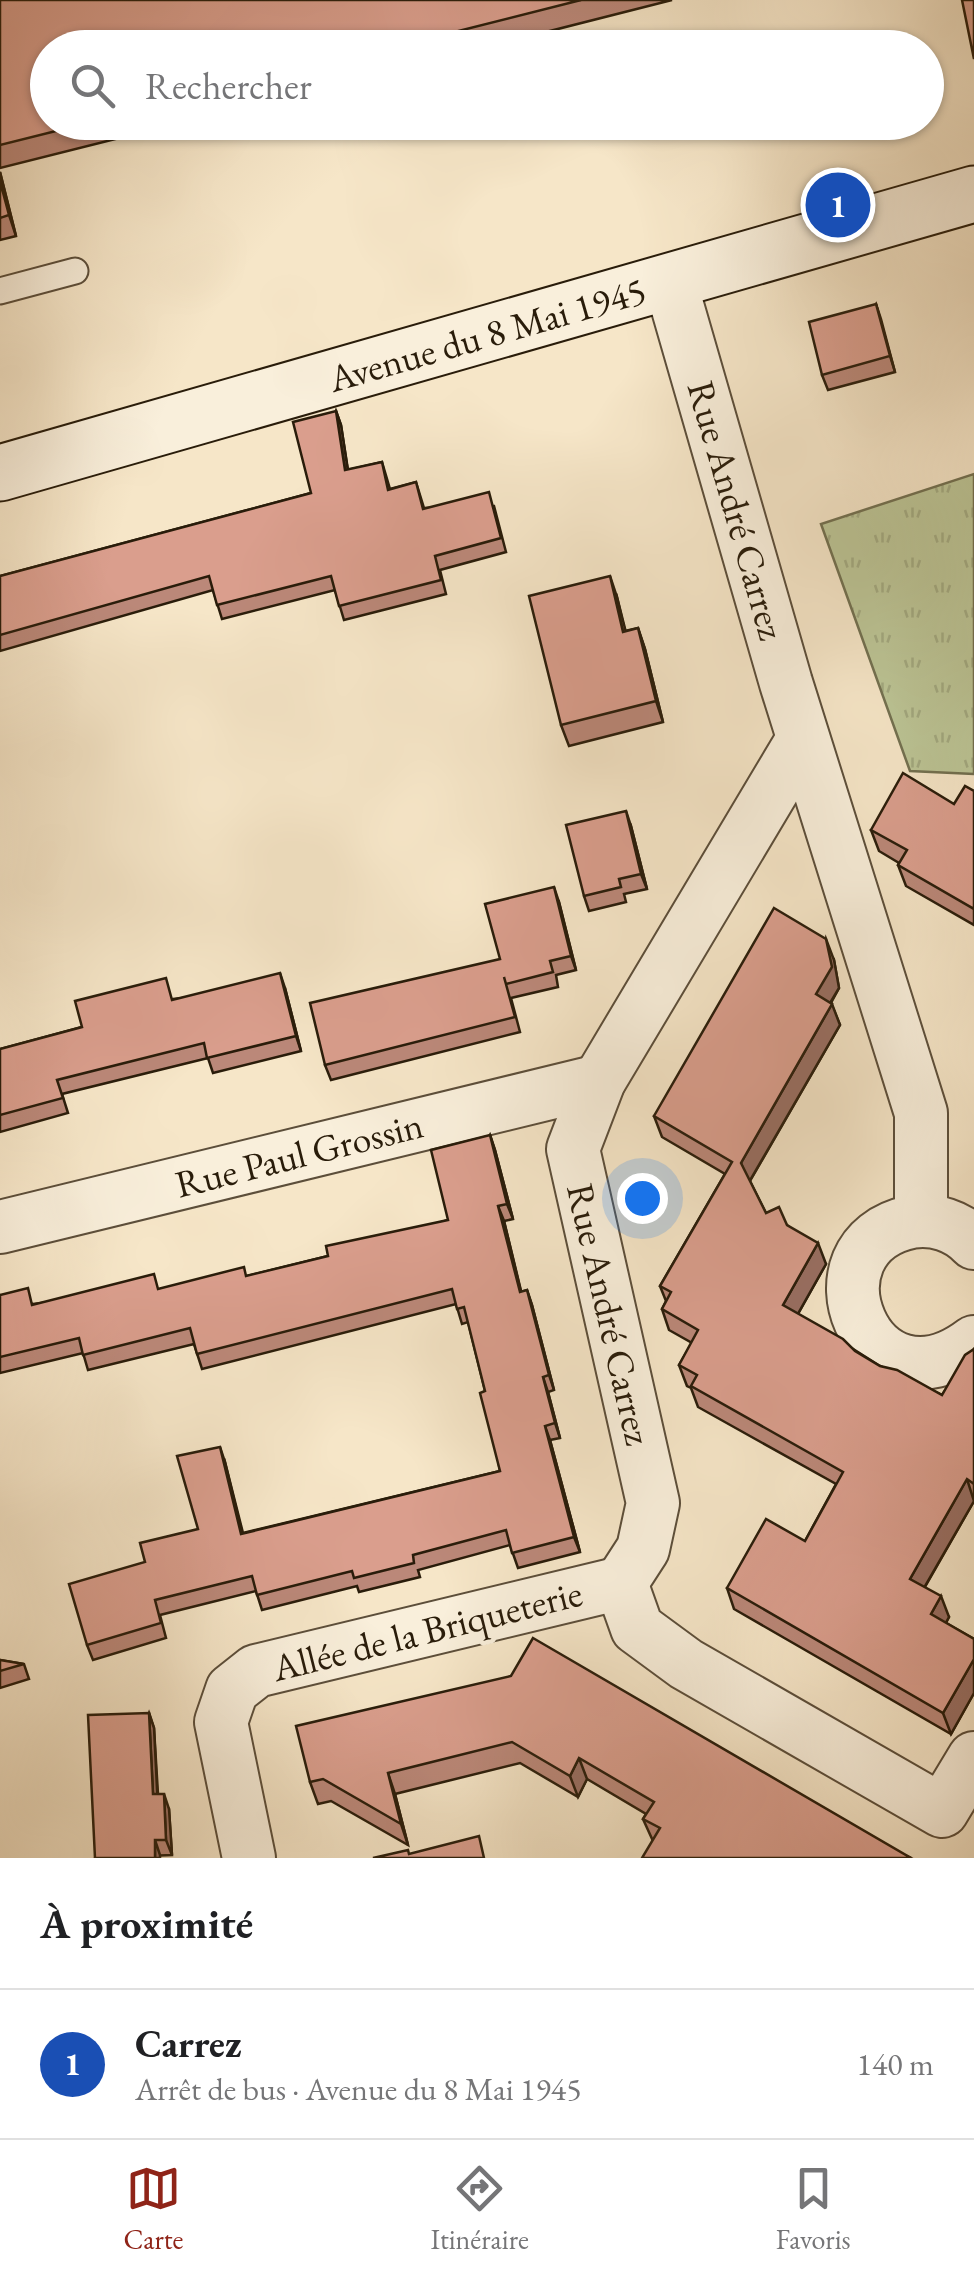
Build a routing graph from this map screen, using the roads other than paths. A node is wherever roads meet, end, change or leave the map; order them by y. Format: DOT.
graph roads {
  1 [pos="974,194"];
  2 [pos="75,270"];
  3 [pos="670,281"];
  4 [pos="0,291"];
  5 [pos="0,473"];
  6 [pos="803,738"];
  7 [pos="599,1081"];
  8 [pos="921,1220"];
  9 [pos="0,1227"];
  10 [pos="974,1242"];
  11 [pos="974,1342"];
  12 [pos="621,1584"];
  13 [pos="974,1758"];
  14 [pos="249,1858"];
  1 -- 3 [label="street, Avenue du 8 Mai 1945"];
  2 -- 4 [label="lane"];
  3 -- 5 [label="street, Avenue du 8 Mai 1945"];
  3 -- 6 [label="street, Rue André Carrez"];
  6 -- 7 [label="street, Rue André Carrez"];
  6 -- 8 [label="street, Rue André Carrez"];
  7 -- 9 [label="street, Rue Paul Grossin"];
  7 -- 12 [label="street, Rue André Carrez"];
  8 -- 10 [label="street"];
  8 -- 11 [label="street"];
  12 -- 13 [label="street"];
  12 -- 14 [label="street, Allée de la Briqueterie"];
}
